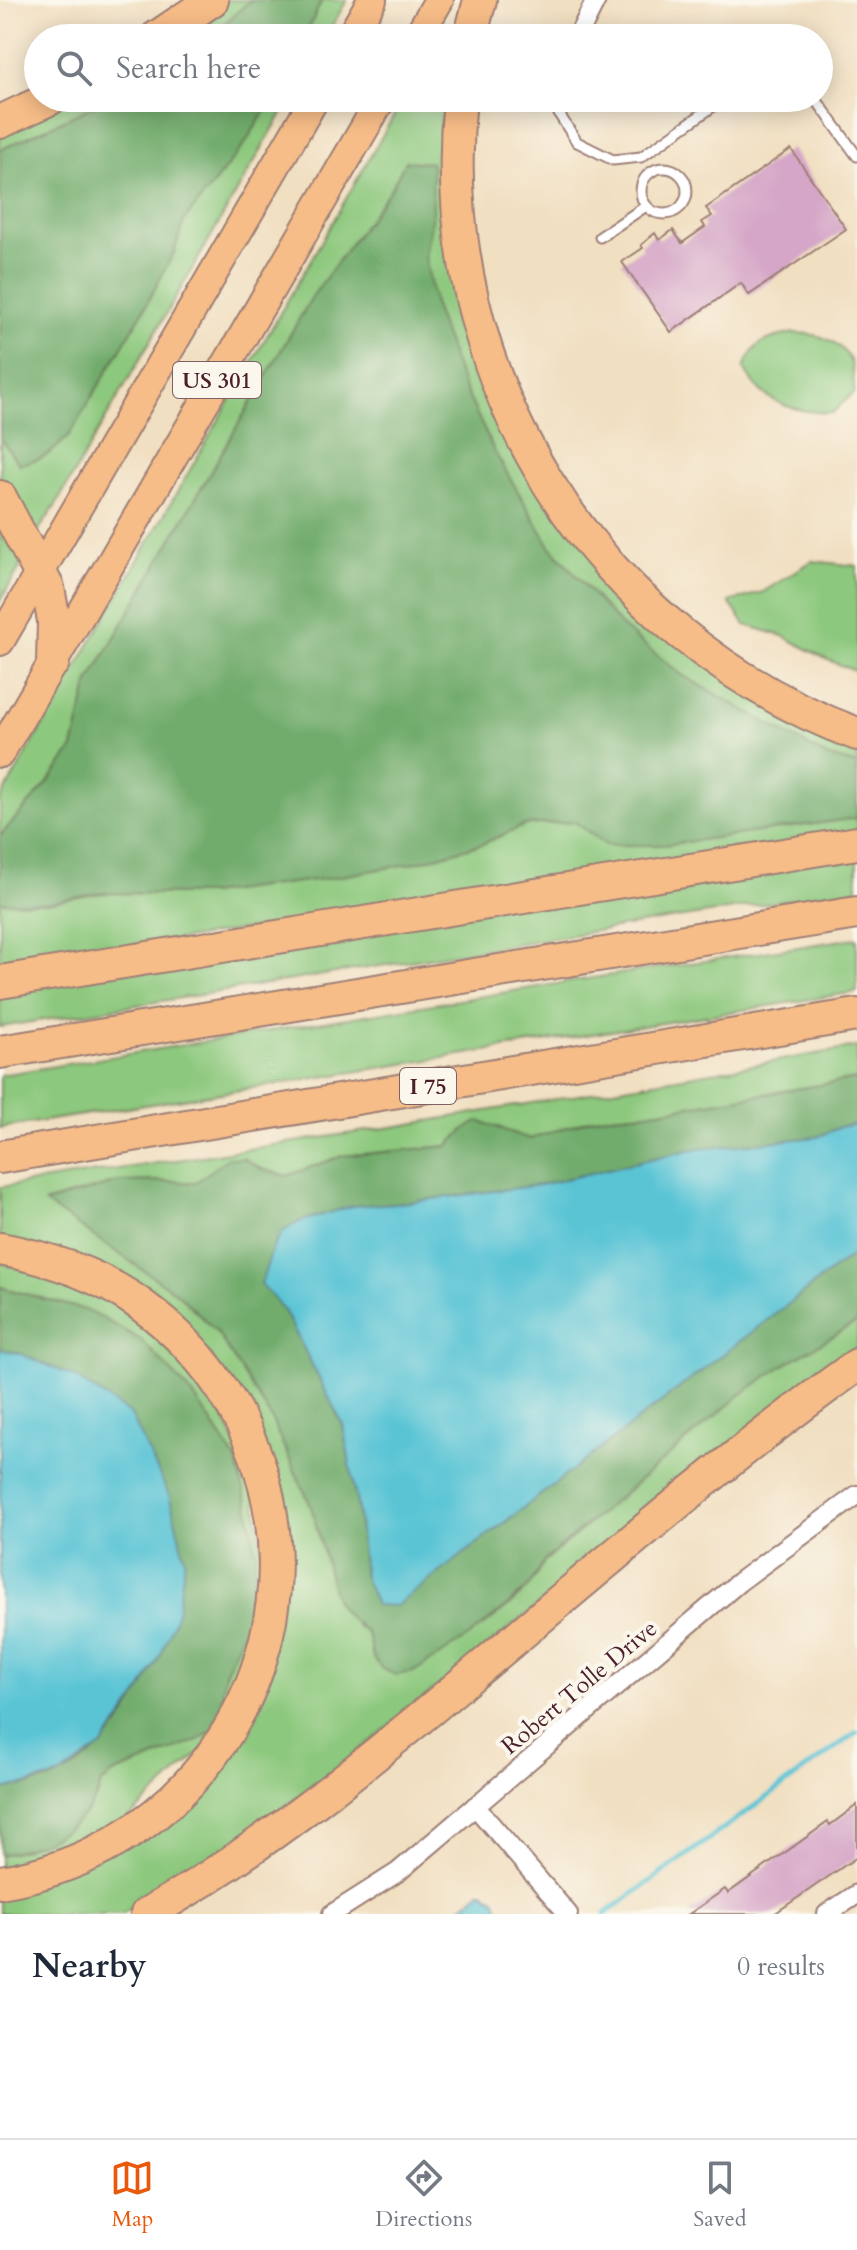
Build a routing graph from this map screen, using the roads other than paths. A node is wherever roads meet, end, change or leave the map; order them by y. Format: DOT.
graph roads {
  1 [pos="212,0"];
  2 [pos="372,0"];
  3 [pos="439,0"];
  4 [pos="480,0"];
  5 [pos="596,0"];
  6 [pos="177,24"];
  7 [pos="358,24"];
  8 [pos="425,24"];
  9 [pos="474,24"];
  10 [pos="584,24"];
  11 [pos="24,111"];
  12 [pos="307,112"];
  13 [pos="374,112"];
  14 [pos="459,112"];
  15 [pos="559,112"];
  16 [pos="705,112"];
  17 [pos="825,112"];
  18 [pos="0,122"];
  19 [pos="857,156"];
  20 [pos="641,157"];
  21 [pos="651,172"];
  22 [pos="646,206"];
  23 [pos="600,237"];
  24 [pos="0,497"];
  25 [pos="41,571"];
  26 [pos="0,641"];
  27 [pos="53,662"];
  28 [pos="857,734"];
  29 [pos="0,753"];
  30 [pos="857,843"];
  31 [pos="857,913"];
  32 [pos="0,982"];
  33 [pos="857,1015"];
  34 [pos="0,1052"];
  35 [pos="0,1157"];
  36 [pos="0,1249"];
  37 [pos="857,1365"];
  38 [pos="857,1495"];
  39 [pos="475,1806"];
  40 [pos="0,1882"];
  41 [pos="857,1894"];
  42 [pos="147,1914"];
  43 [pos="332,1914"];
  44 [pos="568,1914"];
  45 [pos="827,1914"];
  1 -- 6 [label="highway"];
  2 -- 7 [label="main road"];
  3 -- 8 [label="main road"];
  4 -- 9 [label="highway"];
  5 -- 10 [label="street"];
  11 -- 18 [label="highway"];
  12 -- 25 [label="main road, US 301"];
  13 -- 27 [label="main road, US 301"];
  14 -- 28 [label="highway"];
  15 -- 20 [label="lane"];
  16 -- 20 [label="lane"];
  17 -- 19 [label="lane"];
  20 -- 21 [label="lane"];
  21 -- 22 [label="lane"];
  21 -- 22 [label="lane"];
  22 -- 23 [label="lane"];
  24 -- 25 [label="highway"];
  25 -- 26 [label="main road, US 301"];
  25 -- 27 [label="highway"];
  27 -- 29 [label="main road, US 301"];
  30 -- 32 [label="highway"];
  31 -- 34 [label="highway"];
  33 -- 35 [label="highway, I 75"];
  36 -- 40 [label="highway"];
  37 -- 42 [label="highway"];
  38 -- 39 [label="street, Robert Tolle Drive"];
  39 -- 43 [label="street, Robert Tolle Drive"];
  39 -- 44 [label="street"];
  41 -- 45 [label="street"];
}
